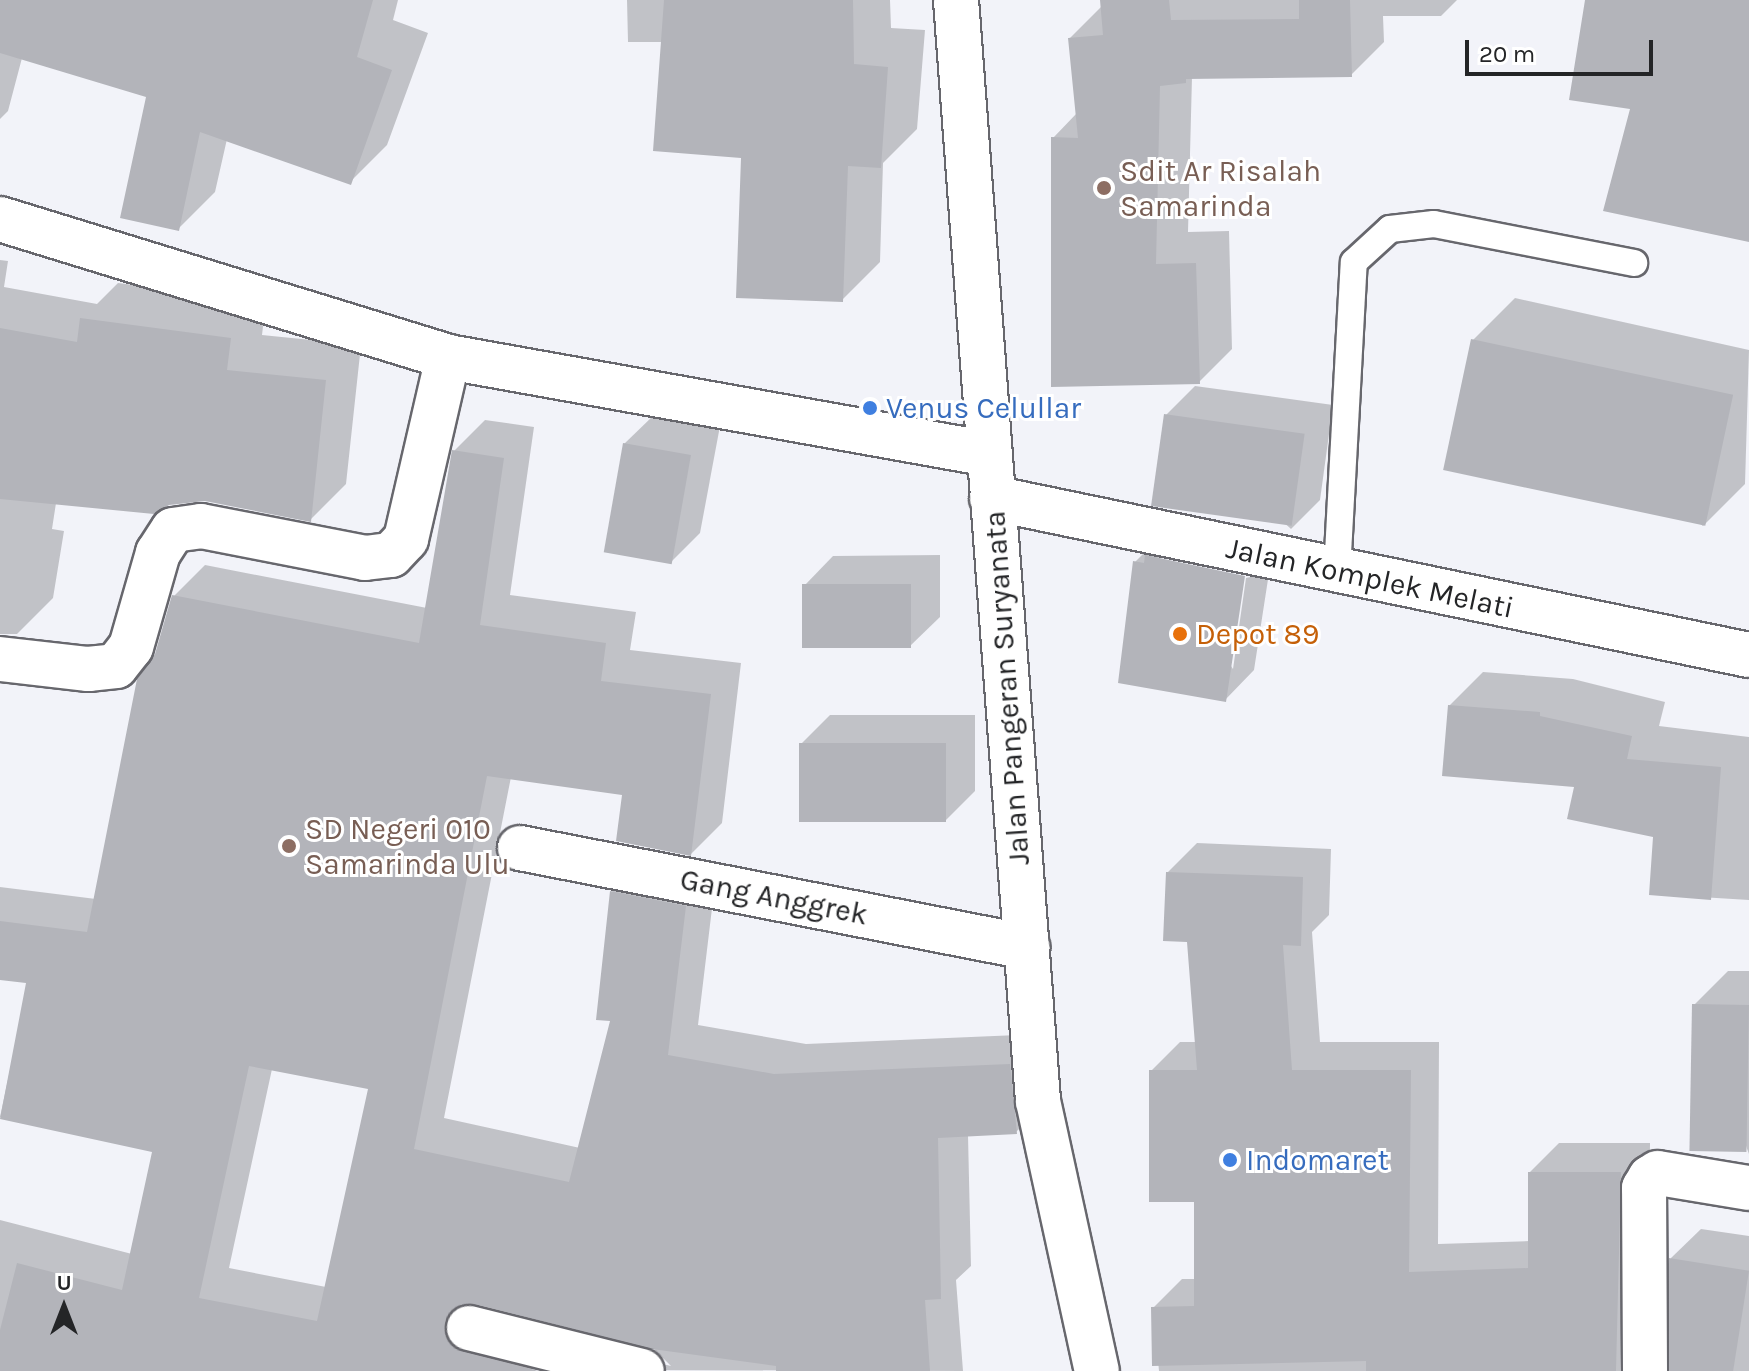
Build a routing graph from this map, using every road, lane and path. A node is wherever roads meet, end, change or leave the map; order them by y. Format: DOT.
graph roads {
  1 [pos="956,0"];
  2 [pos="0,219"];
  3 [pos="1634,263"];
  4 [pos="448,357"];
  5 [pos="989,454"];
  6 [pos="992,498"];
  7 [pos="1337,572"];
  8 [pos="1749,655"];
  9 [pos="0,659"];
  10 [pos="520,848"];
  11 [pos="1027,947"];
  12 [pos="1749,1188"];
  13 [pos="469,1328"];
  14 [pos="642,1371"];
  15 [pos="1097,1371"];
  16 [pos="1645,1371"];
  1 -- 5 [label="street, Jalan Pangeran Suryanata"];
  2 -- 4 [label="street"];
  3 -- 7 [label="lane"];
  4 -- 5 [label="street"];
  4 -- 9 [label="street"];
  5 -- 6 [label="street, Jalan Pangeran Suryanata"];
  6 -- 7 [label="street, Jalan Komplek Melati"];
  6 -- 11 [label="street, Jalan Pangeran Suryanata"];
  7 -- 8 [label="street, Jalan Komplek Melati"];
  10 -- 11 [label="street, Gang Anggrek"];
  11 -- 15 [label="street, Jalan Pangeran Suryanata"];
  12 -- 16 [label="street"];
  13 -- 14 [label="street"];
}
